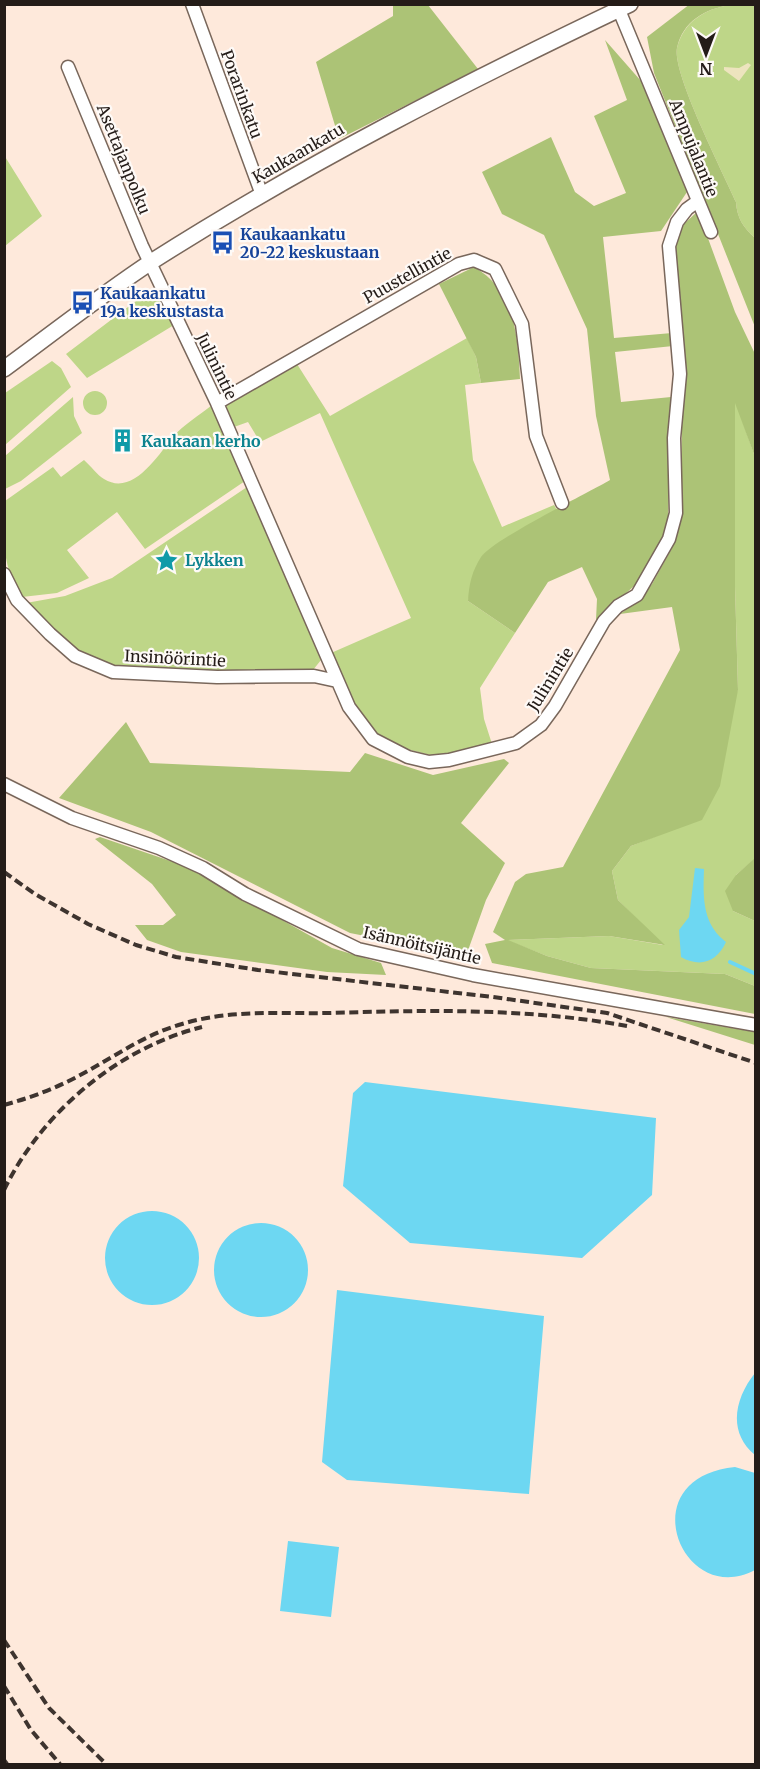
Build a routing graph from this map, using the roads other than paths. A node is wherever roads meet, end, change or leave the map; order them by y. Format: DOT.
graph roads {
  1 [pos="192,4"];
  2 [pos="625,7"];
  3 [pos="68,67"];
  4 [pos="262,195"];
  5 [pos="699,201"];
  6 [pos="711,232"];
  7 [pos="150,263"];
  8 [pos="4,369"];
  9 [pos="217,403"];
  10 [pos="562,502"];
  11 [pos="4,574"];
  12 [pos="327,658"];
  13 [pos="314,676"];
  14 [pos="337,681"];
  15 [pos="4,784"];
  16 [pos="756,1025"];
  1 -- 4 [label="street, Porarinkatu"];
  2 -- 4 [label="street, Kaukaankatu"];
  2 -- 5 [label="street, Ampujalantie"];
  3 -- 7 [label="street, Asettajanpolku"];
  4 -- 7 [label="street, Kaukaankatu"];
  5 -- 6 [label="street, Ampujalantie"];
  5 -- 14 [label="street, Julinintie"];
  7 -- 8 [label="street, Kaukaankatu"];
  7 -- 9 [label="street, Julinintie"];
  9 -- 10 [label="street, Puustellintie"];
  9 -- 12 [label="street, Julinintie"];
  11 -- 13 [label="street, Insinöörintie"];
  12 -- 13 [label="street"];
  12 -- 14 [label="street, Julinintie"];
  13 -- 14 [label="street, Insinöörintie"];
  15 -- 16 [label="street, Isännöitsijäntie"];
}
